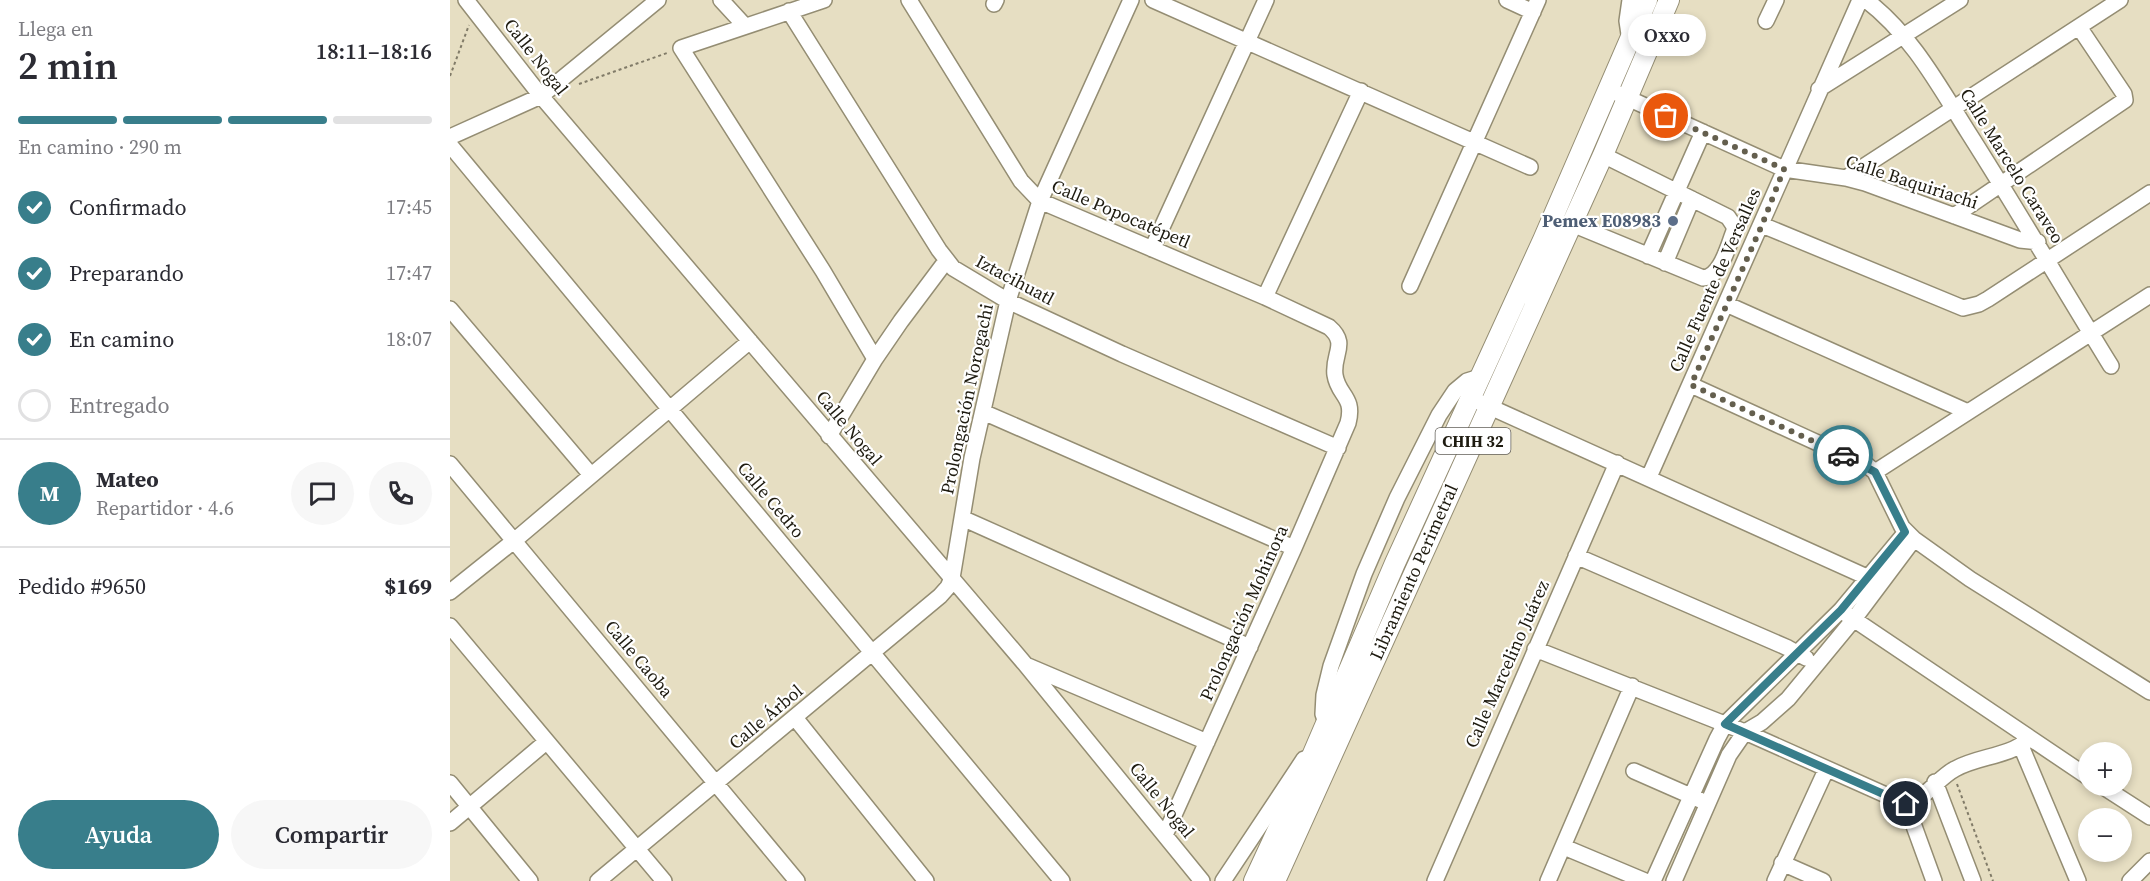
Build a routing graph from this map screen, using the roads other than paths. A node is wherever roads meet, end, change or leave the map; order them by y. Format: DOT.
graph roads {
  1 [pos="658,0"];
  2 [pos="722,0"];
  3 [pos="824,0"];
  4 [pos="909,0"];
  5 [pos="1131,0"];
  6 [pos="1153,0"];
  7 [pos="1266,0"];
  8 [pos="1507,0"];
  9 [pos="1630,0"];
  10 [pos="1647,0"];
  11 [pos="1669,0"];
  12 [pos="1776,0"];
  13 [pos="1860,0"];
  14 [pos="1866,0"];
  15 [pos="1960,0"];
  16 [pos="2120,0"];
  17 [pos="476,4"];
  18 [pos="1535,6"];
  19 [pos="789,11"];
  20 [pos="1766,21"];
  21 [pos="745,26"];
  22 [pos="2079,27"];
  23 [pos="1904,36"];
  24 [pos="1247,40"];
  25 [pos="1630,41"];
  26 [pos="1820,89"];
  27 [pos="1610,90"];
  28 [pos="1361,91"];
  29 [pos="541,96"];
  30 [pos="1628,99"];
  31 [pos="1953,109"];
  32 [pos="1703,132"];
  33 [pos="450,137"];
  34 [pos="1474,143"];
  35 [pos="450,145"];
  36 [pos="1603,155"];
  37 [pos="1530,167"];
  38 [pos="1784,169"];
  39 [pos="1846,178"];
  40 [pos="2001,184"];
  41 [pos="1677,191"];
  42 [pos="2150,193"];
  43 [pos="1692,199"];
  44 [pos="1040,201"];
  45 [pos="1954,216"];
  46 [pos="1572,224"];
  47 [pos="1762,225"];
  48 [pos="2038,242"];
  49 [pos="1152,249"];
  50 [pos="1648,256"];
  51 [pos="2048,259"];
  52 [pos="946,261"];
  53 [pos="1665,263"];
  54 [pos="1410,286"];
  55 [pos="2150,295"];
  56 [pos="1265,297"];
  57 [pos="1008,301"];
  58 [pos="1726,304"];
  59 [pos="450,309"];
  60 [pos="2091,333"];
  61 [pos="750,341"];
  62 [pos="875,359"];
  63 [pos="2111,366"];
  64 [pos="1480,377"];
  65 [pos="1691,385"];
  66 [pos="1480,402"];
  67 [pos="1350,404"];
  68 [pos="669,408"];
  69 [pos="983,412"];
  70 [pos="1968,412"];
  71 [pos="829,436"];
  72 [pos="1338,448"];
  73 [pos="450,464"];
  74 [pos="1617,464"];
  75 [pos="1875,472"];
  76 [pos="591,475"];
  77 [pos="1648,477"];
  78 [pos="962,518"];
  79 [pos="1910,536"];
  80 [pos="515,540"];
  81 [pos="1294,548"];
  82 [pos="1576,556"];
  83 [pos="952,578"];
  84 [pos="1869,578"];
  85 [pos="450,592"];
  86 [pos="1841,610"];
  87 [pos="1854,619"];
  88 [pos="450,626"];
  89 [pos="1250,647"];
  90 [pos="1535,649"];
  91 [pos="874,653"];
  92 [pos="1798,654"];
  93 [pos="1026,664"];
  94 [pos="1817,665"];
  95 [pos="1632,686"];
  96 [pos="2150,692"];
  97 [pos="796,718"];
  98 [pos="1326,723"];
  99 [pos="1725,724"];
  100 [pos="1745,732"];
  101 [pos="546,742"];
  102 [pos="1207,742"];
  103 [pos="2025,743"];
  104 [pos="1312,756"];
  105 [pos="1826,770"];
  106 [pos="1634,771"];
  107 [pos="2078,772"];
  108 [pos="1935,782"];
  109 [pos="450,783"];
  110 [pos="717,783"];
  111 [pos="1691,796"];
  112 [pos="2117,796"];
  113 [pos="1708,804"];
  114 [pos="1906,804"];
  115 [pos="470,807"];
  116 [pos="2150,817"];
  117 [pos="450,823"];
  118 [pos="1166,835"];
  119 [pos="1564,847"];
  120 [pos="637,848"];
  121 [pos="2150,861"];
  122 [pos="1782,863"];
  123 [pos="530,881"];
  124 [pos="598,881"];
  125 [pos="664,881"];
  126 [pos="797,881"];
  127 [pos="926,881"];
  128 [pos="1062,881"];
  129 [pos="1202,881"];
  130 [pos="1222,881"];
  131 [pos="1254,881"];
  132 [pos="1275,881"];
  133 [pos="1435,881"];
  134 [pos="1548,881"];
  135 [pos="1645,881"];
  136 [pos="1653,881"];
  137 [pos="1674,881"];
  138 [pos="1775,881"];
  139 [pos="1823,881"];
  140 [pos="1934,881"];
  141 [pos="1973,881"];
  142 [pos="2078,881"];
  143 [pos="2130,881"];
  1 -- 29 [label="street"];
  2 -- 21 [label="street"];
  3 -- 19 [label="street"];
  4 -- 44 [label="street, Calle Popocatépetl"];
  5 -- 44 [label="street, Prolongación Norogachi"];
  6 -- 24 [label="street"];
  7 -- 24 [label="street"];
  8 -- 18 [label="street"];
  9 -- 25 [label="street"];
  10 -- 25 [label="main road, Libramiento Perimetral / CHIH 32"];
  11 -- 30 [label="main road, Libramiento Perimetral / CHIH 32"];
  12 -- 20 [label="street"];
  13 -- 26 [label="street, Calle Fuente de Versalles"];
  14 -- 23 [label="street, Calle Marcelo Caraveo"];
  15 -- 23 [label="street"];
  16 -- 22 [label="street"];
  17 -- 29 [label="street, Calle Nogal"];
  18 -- 34 [label="street"];
  19 -- 21 [label="street"];
  19 -- 52 [label="street, Iztacihuatl"];
  21 -- 62 [label="street"];
  22 -- 31 [label="street"];
  22 -- 40 [label="street"];
  23 -- 26 [label="street"];
  23 -- 31 [label="street, Calle Marcelo Caraveo"];
  24 -- 28 [label="street"];
  24 -- 49 [label="street"];
  25 -- 27 [label="main road, Libramiento Perimetral / CHIH 32"];
  26 -- 38 [label="street, Calle Fuente de Versalles"];
  27 -- 30 [label="street, Calle Baquiriachi"];
  27 -- 64 [label="main road, Libramiento Perimetral / CHIH 32"];
  28 -- 34 [label="street"];
  28 -- 56 [label="street"];
  29 -- 33 [label="street"];
  29 -- 61 [label="street, Calle Nogal"];
  30 -- 32 [label="street, Calle Baquiriachi"];
  30 -- 36 [label="main road, Libramiento Perimetral / CHIH 32"];
  31 -- 39 [label="street"];
  31 -- 40 [label="street, Calle Marcelo Caraveo"];
  32 -- 38 [label="street, Calle Baquiriachi"];
  32 -- 41 [label="street"];
  34 -- 37 [label="street"];
  34 -- 54 [label="street"];
  35 -- 68 [label="street, Calle Cedro"];
  36 -- 41 [label="street"];
  36 -- 46 [label="main road, Libramiento Perimetral / CHIH 32"];
  38 -- 39 [label="street, Calle Baquiriachi"];
  38 -- 47 [label="street, Calle Fuente de Versalles"];
  39 -- 45 [label="street, Calle Baquiriachi"];
  40 -- 45 [label="street"];
  40 -- 48 [label="street, Calle Marcelo Caraveo"];
  41 -- 43 [label="street"];
  41 -- 50 [label="street"];
  42 -- 51 [label="street"];
  43 -- 53 [label="street"];
  43 -- 53 [label="street"];
  44 -- 49 [label="street, Calle Popocatépetl"];
  44 -- 57 [label="street, Prolongación Norogachi"];
  45 -- 48 [label="street, Calle Baquiriachi"];
  46 -- 50 [label="street"];
  46 -- 66 [label="main road, Libramiento Perimetral / CHIH 32"];
  47 -- 51 [label="street"];
  47 -- 58 [label="street, Calle Fuente de Versalles"];
  48 -- 51 [label="street, Calle Marcelo Caraveo"];
  49 -- 56 [label="street, Calle Popocatépetl"];
  50 -- 53 [label="street"];
  51 -- 60 [label="street, Calle Marcelo Caraveo"];
  52 -- 57 [label="street, Iztacihuatl"];
  52 -- 62 [label="street"];
  55 -- 60 [label="street"];
  56 -- 67 [label="street, Calle Popocatépetl"];
  57 -- 69 [label="street, Prolongación Norogachi"];
  57 -- 72 [label="street, Iztacihuatl"];
  58 -- 65 [label="street, Calle Fuente de Versalles"];
  58 -- 70 [label="street"];
  59 -- 76 [label="street"];
  60 -- 63 [label="street, Calle Marcelo Caraveo"];
  60 -- 70 [label="street"];
  61 -- 68 [label="street"];
  61 -- 71 [label="street, Calle Nogal"];
  62 -- 71 [label="street"];
  64 -- 66 [label="main road, Libramiento Perimetral / CHIH 32"];
  64 -- 98 [label="street"];
  65 -- 75 [label="street"];
  65 -- 77 [label="street, Calle Fuente de Versalles"];
  66 -- 74 [label="street"];
  66 -- 98 [label="main road, Libramiento Perimetral / CHIH 32"];
  66 -- 132 [label="main road, Libramiento Perimetral / CHIH 32"];
  67 -- 72 [label="street, Prolongación Mohinora"];
  68 -- 76 [label="street"];
  68 -- 91 [label="street, Calle Cedro"];
  69 -- 78 [label="street, Prolongación Norogachi"];
  69 -- 81 [label="street"];
  70 -- 75 [label="street"];
  71 -- 83 [label="street, Calle Nogal"];
  72 -- 81 [label="street, Prolongación Mohinora"];
  73 -- 80 [label="street, Calle Caoba"];
  74 -- 77 [label="street"];
  74 -- 82 [label="street, Calle Marcelino Juárez"];
  75 -- 79 [label="street"];
  76 -- 80 [label="street"];
  77 -- 84 [label="street"];
  78 -- 83 [label="street, Prolongación Norogachi"];
  78 -- 89 [label="street"];
  79 -- 84 [label="street"];
  79 -- 87 [label="street"];
  79 -- 96 [label="street"];
  80 -- 85 [label="street"];
  80 -- 110 [label="street, Calle Caoba"];
  81 -- 89 [label="street, Prolongación Mohinora"];
  82 -- 90 [label="street, Calle Marcelino Juárez"];
  82 -- 92 [label="street"];
  83 -- 91 [label="street, Calle Árbol"];
  83 -- 93 [label="street, Calle Nogal"];
  84 -- 86 [label="street"];
  86 -- 87 [label="street"];
  86 -- 92 [label="street"];
  87 -- 94 [label="street"];
  87 -- 103 [label="street"];
  88 -- 101 [label="street"];
  89 -- 102 [label="street, Prolongación Mohinora"];
  90 -- 95 [label="street"];
  90 -- 133 [label="street, Calle Marcelino Juárez"];
  91 -- 97 [label="street, Calle Árbol"];
  91 -- 128 [label="street, Calle Cedro"];
  92 -- 94 [label="street"];
  92 -- 99 [label="street"];
  93 -- 102 [label="street"];
  93 -- 118 [label="street, Calle Nogal"];
  94 -- 100 [label="street"];
  95 -- 99 [label="street"];
  95 -- 119 [label="street"];
  97 -- 110 [label="street, Calle Árbol"];
  97 -- 127 [label="street"];
  98 -- 104 [label="main road, Libramiento Perimetral / CHIH 32"];
  99 -- 100 [label="street"];
  99 -- 111 [label="street"];
  100 -- 105 [label="street"];
  100 -- 113 [label="street"];
  101 -- 115 [label="street"];
  101 -- 120 [label="street"];
  102 -- 118 [label="street, Prolongación Mohinora"];
  103 -- 107 [label="street"];
  103 -- 108 [label="street"];
  103 -- 142 [label="street"];
  104 -- 130 [label="street"];
  104 -- 131 [label="main road, Libramiento Perimetral / CHIH 32"];
  105 -- 114 [label="street"];
  105 -- 122 [label="street"];
  106 -- 111 [label="street"];
  108 -- 114 [label="street"];
  108 -- 141 [label="street"];
  109 -- 115 [label="street"];
  110 -- 120 [label="street, Calle Árbol"];
  110 -- 126 [label="street, Calle Caoba"];
  111 -- 113 [label="street"];
  111 -- 136 [label="street"];
  112 -- 116 [label="street"];
  113 -- 137 [label="street"];
  114 -- 140 [label="street"];
  115 -- 117 [label="street"];
  115 -- 123 [label="street"];
  118 -- 129 [label="street, Calle Nogal"];
  119 -- 134 [label="street"];
  119 -- 135 [label="street"];
  120 -- 124 [label="street, Calle Árbol"];
  120 -- 125 [label="street"];
  121 -- 143 [label="street"];
  122 -- 138 [label="street"];
  122 -- 139 [label="street"];
}
